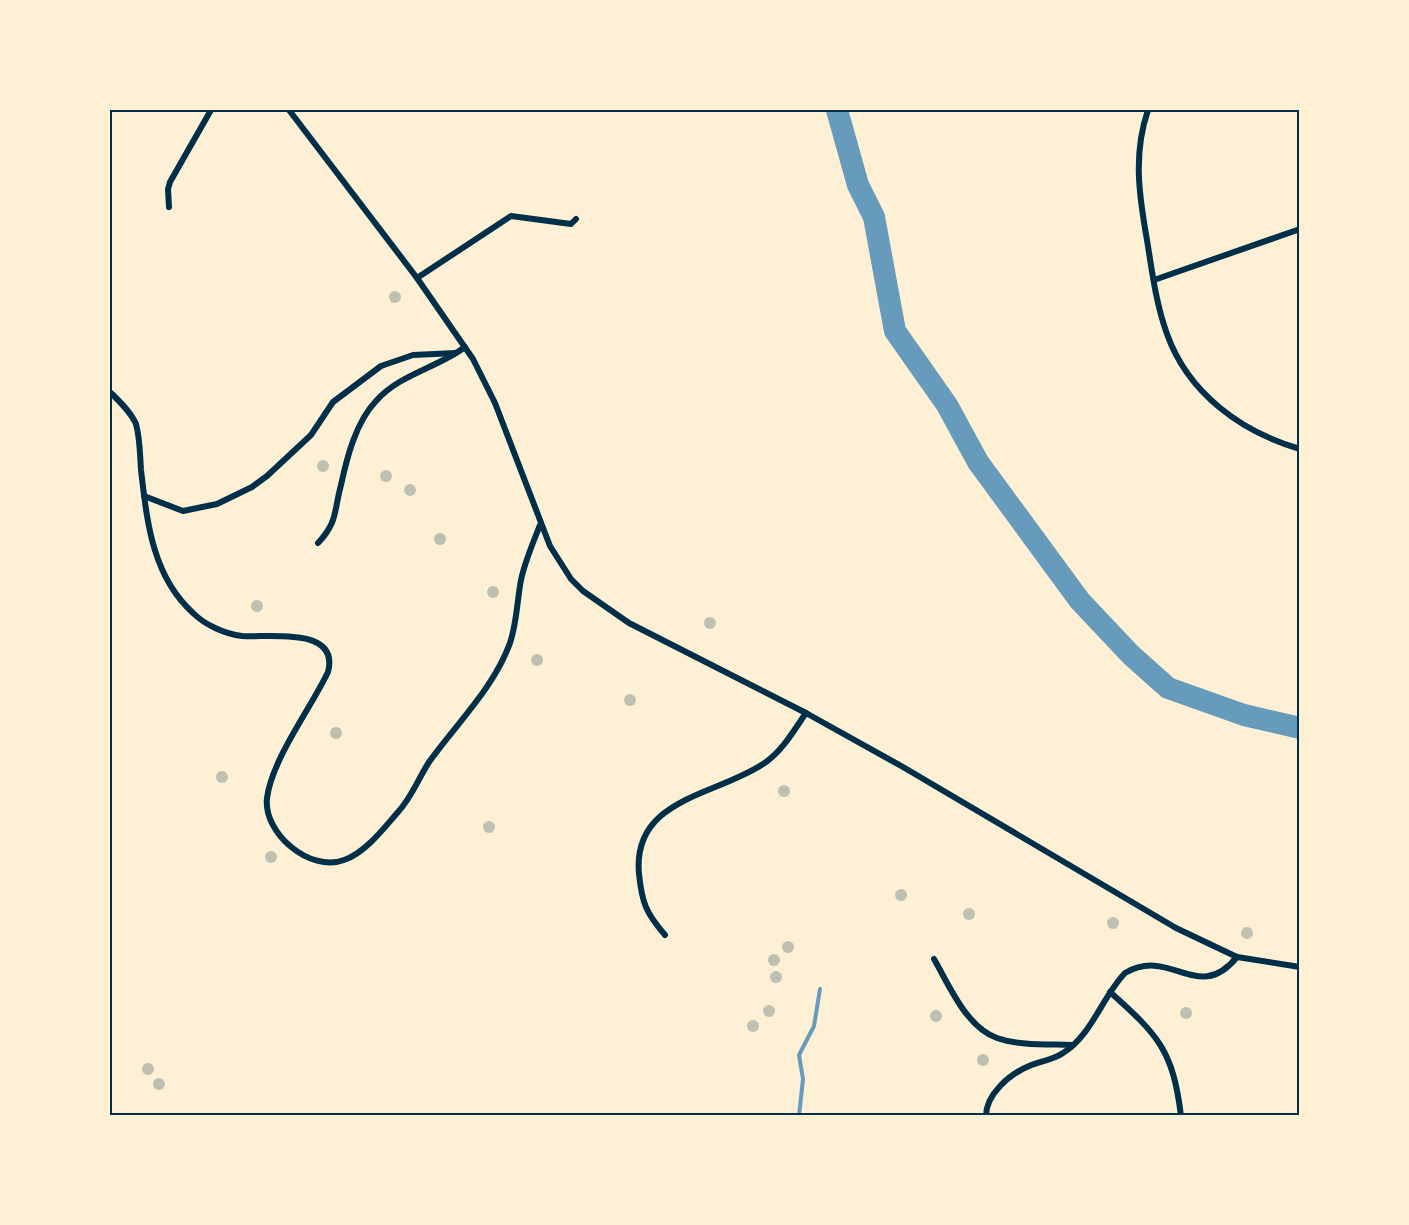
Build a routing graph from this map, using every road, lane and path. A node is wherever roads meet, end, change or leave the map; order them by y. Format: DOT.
graph roads {
  1 [pos="211,110"];
  2 [pos="289,110"];
  3 [pos="1148,110"];
  4 [pos="168,207"];
  5 [pos="576,219"];
  6 [pos="1299,229"];
  7 [pos="417,278"];
  8 [pos="1154,280"];
  9 [pos="465,346"];
  10 [pos="456,353"];
  11 [pos="110,392"];
  12 [pos="1299,449"];
  13 [pos="144,496"];
  14 [pos="540,525"];
  15 [pos="318,543"];
  16 [pos="806,713"];
  17 [pos="665,935"];
  18 [pos="1237,957"];
  19 [pos="934,959"];
  20 [pos="1299,967"];
  21 [pos="1110,992"];
  22 [pos="1073,1045"];
  23 [pos="986,1116"];
  24 [pos="1181,1116"];
  1 -- 4 [label="street"];
  2 -- 7 [label="street"];
  3 -- 8 [label="street"];
  5 -- 7 [label="street"];
  6 -- 8 [label="street"];
  7 -- 9 [label="street"];
  8 -- 12 [label="street"];
  9 -- 10 [label="street"];
  9 -- 14 [label="street"];
  10 -- 13 [label="street"];
  10 -- 15 [label="street"];
  11 -- 13 [label="street"];
  13 -- 14 [label="street"];
  14 -- 16 [label="street"];
  16 -- 17 [label="street"];
  16 -- 18 [label="street"];
  18 -- 20 [label="street"];
  18 -- 21 [label="street"];
  19 -- 22 [label="street"];
  21 -- 22 [label="street"];
  21 -- 24 [label="street"];
  22 -- 23 [label="street"];
}
